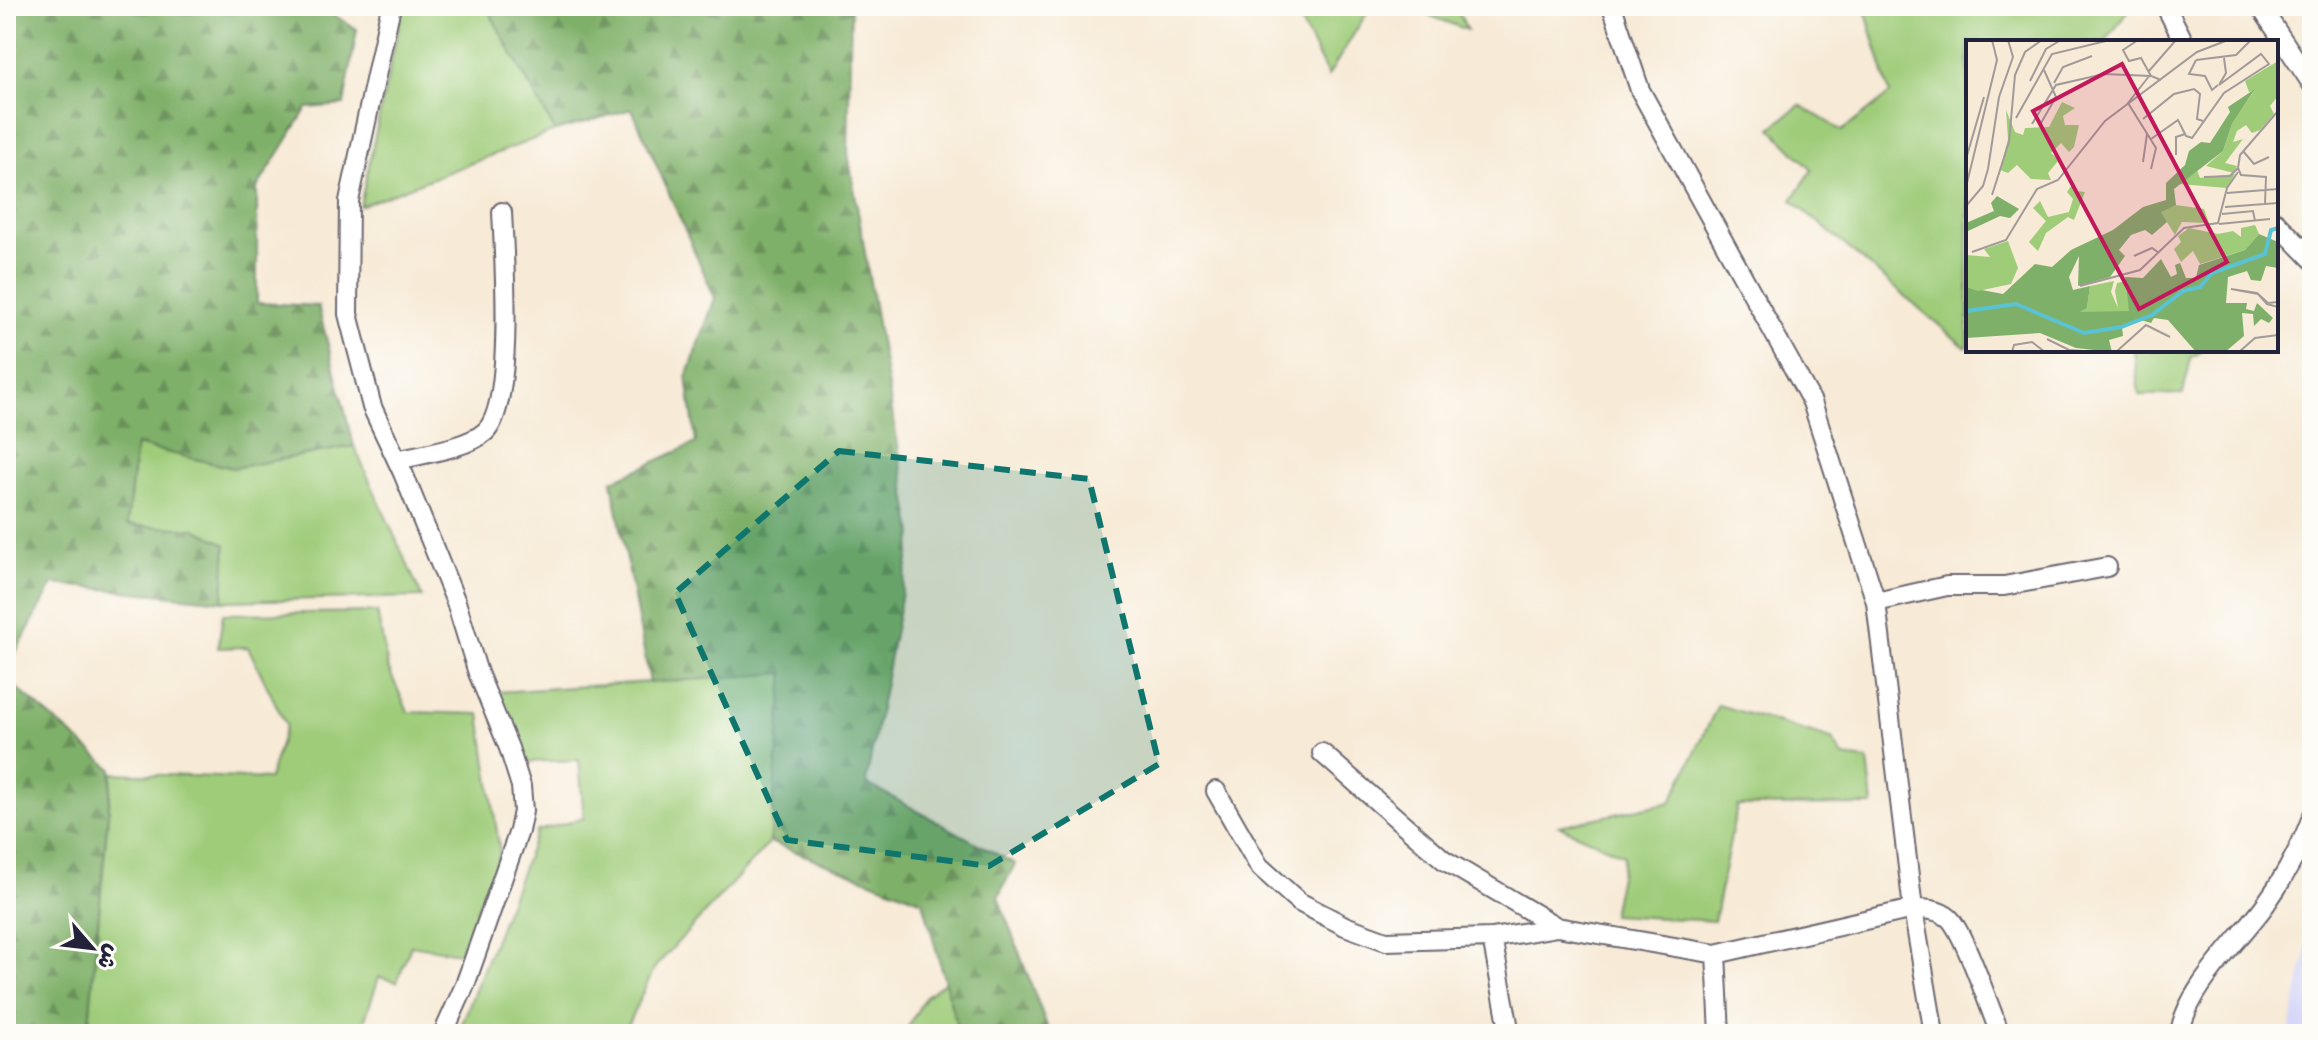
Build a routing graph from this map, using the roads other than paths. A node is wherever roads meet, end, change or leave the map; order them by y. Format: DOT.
graph roads {
  1 [pos="391,6"];
  2 [pos="1612,6"];
  3 [pos="2260,6"];
  4 [pos="2167,9"];
  5 [pos="2183,40"];
  6 [pos="2312,84"];
  7 [pos="502,212"];
  8 [pos="2278,224"];
  9 [pos="2312,259"];
  10 [pos="397,460"];
  11 [pos="2107,567"];
  12 [pos="1876,602"];
  13 [pos="1322,753"];
  14 [pos="1216,791"];
  15 [pos="2312,817"];
  16 [pos="1913,909"];
  17 [pos="1557,927"];
  18 [pos="1492,938"];
  19 [pos="1716,954"];
  20 [pos="443,1034"];
  21 [pos="1510,1034"];
  22 [pos="1720,1034"];
  23 [pos="1934,1034"];
  24 [pos="2000,1034"];
  25 [pos="2180,1034"];
  1 -- 10 [label="street"];
  2 -- 12 [label="street"];
  3 -- 6 [label="street"];
  4 -- 5 [label="street"];
  7 -- 10 [label="street"];
  8 -- 9 [label="street"];
  10 -- 20 [label="street"];
  11 -- 12 [label="street"];
  12 -- 16 [label="street"];
  13 -- 17 [label="street"];
  14 -- 18 [label="street"];
  15 -- 25 [label="street"];
  16 -- 19 [label="street"];
  16 -- 23 [label="street"];
  16 -- 24 [label="street"];
  17 -- 18 [label="street"];
  17 -- 19 [label="street"];
  18 -- 21 [label="street"];
  19 -- 22 [label="street"];
}
